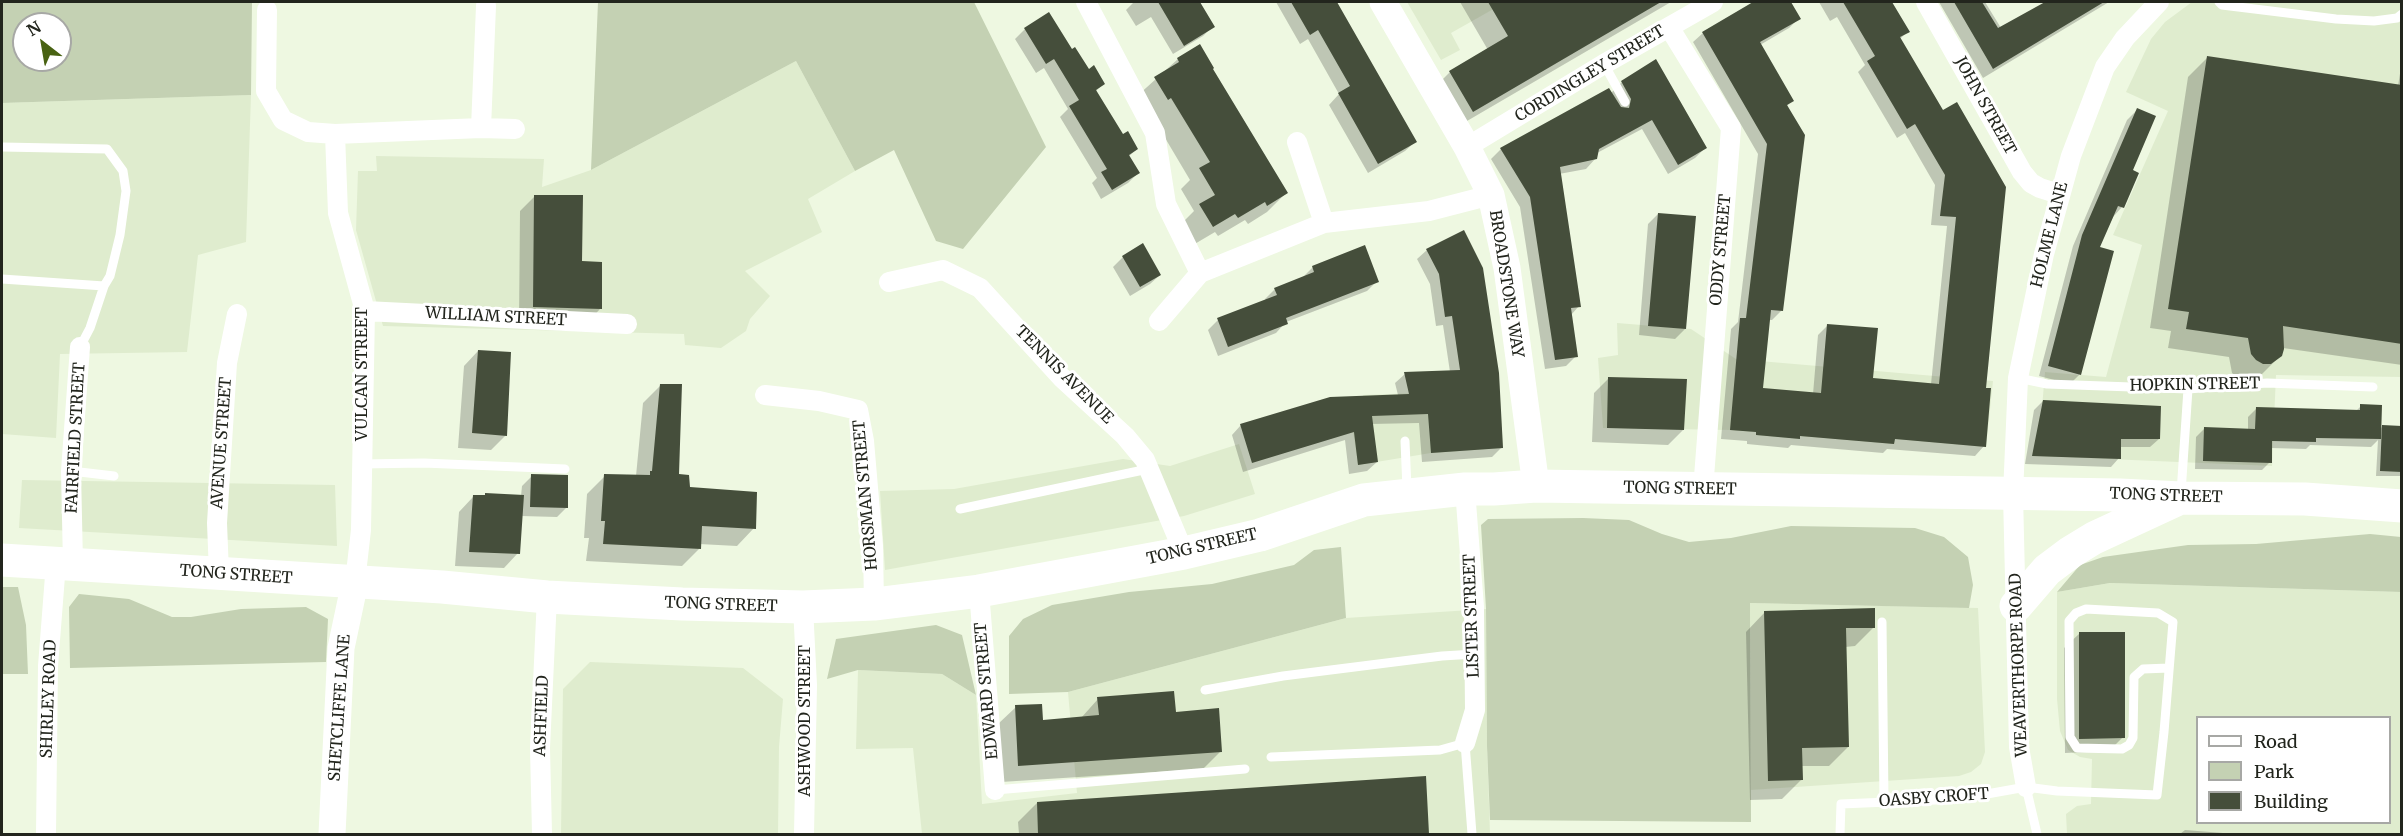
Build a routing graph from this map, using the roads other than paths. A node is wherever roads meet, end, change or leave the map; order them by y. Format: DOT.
graph roads {
  1 [pos="1086,2"];
  2 [pos="1383,2"];
  3 [pos="1713,2"];
  4 [pos="1926,2"];
  5 [pos="2159,2"];
  6 [pos="2219,2"];
  7 [pos="486,6"];
  8 [pos="267,10"];
  9 [pos="2402,14"];
  10 [pos="1669,27"];
  11 [pos="1604,64"];
  12 [pos="1625,102"];
  13 [pos="481,128"];
  14 [pos="514,129"];
  15 [pos="335,134"];
  16 [pos="1297,142"];
  17 [pos="2,147"];
  18 [pos="1467,147"];
  19 [pos="2059,194"];
  20 [pos="1491,195"];
  21 [pos="1324,222"];
  22 [pos="1200,273"];
  23 [pos="2,279"];
  24 [pos="889,282"];
  25 [pos="104,286"];
  26 [pos="365,311"];
  27 [pos="237,314"];
  28 [pos="1159,321"];
  29 [pos="627,324"];
  30 [pos="80,347"];
  31 [pos="2018,378"];
  32 [pos="2373,387"];
  33 [pos="2188,389"];
  34 [pos="765,395"];
  35 [pos="1405,441"];
  36 [pos="361,464"];
  37 [pos="565,469"];
  38 [pos="1148,469"];
  39 [pos="71,471"];
  40 [pos="114,476"];
  41 [pos="1536,486"];
  42 [pos="1465,489"];
  43 [pos="1702,490"];
  44 [pos="1407,494"];
  45 [pos="2013,494"];
  46 [pos="2181,498"];
  47 [pos="2402,506"];
  48 [pos="960,509"];
  49 [pos="1184,553"];
  50 [pos="2,560"];
  51 [pos="64,563"];
  52 [pos="219,573"];
  53 [pos="354,582"];
  54 [pos="979,591"];
  55 [pos="547,597"];
  56 [pos="874,604"];
  57 [pos="2016,606"];
  58 [pos="803,607"];
  59 [pos="1882,622"];
  60 [pos="1474,654"];
  61 [pos="2169,668"];
  62 [pos="1205,690"];
  63 [pos="1465,743"];
  64 [pos="1270,757"];
  65 [pos="1245,770"];
  66 [pos="2026,787"];
  67 [pos="995,790"];
  68 [pos="1884,801"];
  69 [pos="46,834"];
  70 [pos="332,834"];
  71 [pos="542,834"];
  72 [pos="804,834"];
  73 [pos="1472,834"];
  74 [pos="1840,834"];
  75 [pos="2037,834"];
  1 -- 22 [label="street"];
  2 -- 18 [label="street, BROADSTONE WAY"];
  3 -- 10 [label="street, CORDINGLEY STREET"];
  4 -- 19 [label="street, JOHN STREET"];
  5 -- 19 [label="street, HOLME LANE"];
  6 -- 9 [label="lane"];
  7 -- 13 [label="street"];
  8 -- 15 [label="street"];
  10 -- 11 [label="street, CORDINGLEY STREET"];
  10 -- 43 [label="street, ODDY STREET"];
  11 -- 12 [label="lane"];
  11 -- 18 [label="street, CORDINGLEY STREET"];
  13 -- 14 [label="street"];
  13 -- 15 [label="street"];
  15 -- 26 [label="street, VULCAN STREET"];
  16 -- 21 [label="street"];
  17 -- 25 [label="lane"];
  18 -- 20 [label="street, BROADSTONE WAY"];
  19 -- 31 [label="street, HOLME LANE"];
  20 -- 21 [label="street"];
  20 -- 41 [label="street, BROADSTONE WAY"];
  21 -- 22 [label="street"];
  22 -- 28 [label="street"];
  23 -- 25 [label="lane"];
  24 -- 38 [label="street, TENNIS AVENUE"];
  25 -- 30 [label="lane"];
  26 -- 29 [label="street, WILLIAM STREET"];
  26 -- 36 [label="street, VULCAN STREET"];
  27 -- 52 [label="street, AVENUE STREET"];
  30 -- 39 [label="street, FAIRFIELD STREET"];
  31 -- 33 [label="lane, HOPKIN STREET"];
  31 -- 45 [label="street, HOLME LANE"];
  32 -- 33 [label="lane, HOPKIN STREET"];
  33 -- 46 [label="lane"];
  34 -- 56 [label="street, HORSMAN STREET"];
  35 -- 44 [label="lane"];
  36 -- 37 [label="lane"];
  36 -- 53 [label="street, VULCAN STREET"];
  38 -- 48 [label="lane"];
  38 -- 49 [label="street, TENNIS AVENUE"];
  39 -- 40 [label="lane"];
  39 -- 51 [label="street, FAIRFIELD STREET"];
  41 -- 42 [label="highway, TONG STREET"];
  41 -- 43 [label="highway, TONG STREET"];
  42 -- 44 [label="highway, TONG STREET"];
  42 -- 60 [label="street, LISTER STREET"];
  43 -- 45 [label="highway, TONG STREET"];
  44 -- 49 [label="highway, TONG STREET"];
  45 -- 46 [label="highway, TONG STREET"];
  45 -- 57 [label="street, WEAVERTHORPE ROAD"];
  46 -- 47 [label="highway, TONG STREET"];
  46 -- 57 [label="highway"];
  49 -- 54 [label="highway, TONG STREET"];
  50 -- 51 [label="highway, TONG STREET"];
  51 -- 52 [label="highway, TONG STREET"];
  51 -- 69 [label="street, SHIRLEY ROAD"];
  52 -- 53 [label="highway, TONG STREET"];
  53 -- 55 [label="highway, TONG STREET"];
  53 -- 70 [label="street, SHETCLIFFE LANE"];
  54 -- 56 [label="highway, TONG STREET"];
  54 -- 67 [label="street, EDWARD STREET"];
  55 -- 58 [label="highway, TONG STREET"];
  55 -- 71 [label="street, ASHFIELD"];
  56 -- 58 [label="highway, TONG STREET"];
  57 -- 66 [label="street, WEAVERTHORPE ROAD"];
  58 -- 72 [label="street, ASHWOOD STREET"];
  59 -- 68 [label="lane"];
  60 -- 62 [label="lane"];
  60 -- 63 [label="street, LISTER STREET"];
  61 -- 61 [label="lane"];
  61 -- 66 [label="lane, OASBY CROFT"];
  63 -- 64 [label="lane"];
  63 -- 73 [label="lane"];
  65 -- 67 [label="lane"];
  66 -- 68 [label="lane, OASBY CROFT"];
  66 -- 75 [label="lane, WEAVERTHORPE ROAD"];
  68 -- 74 [label="lane, OASBY CROFT"];
}
